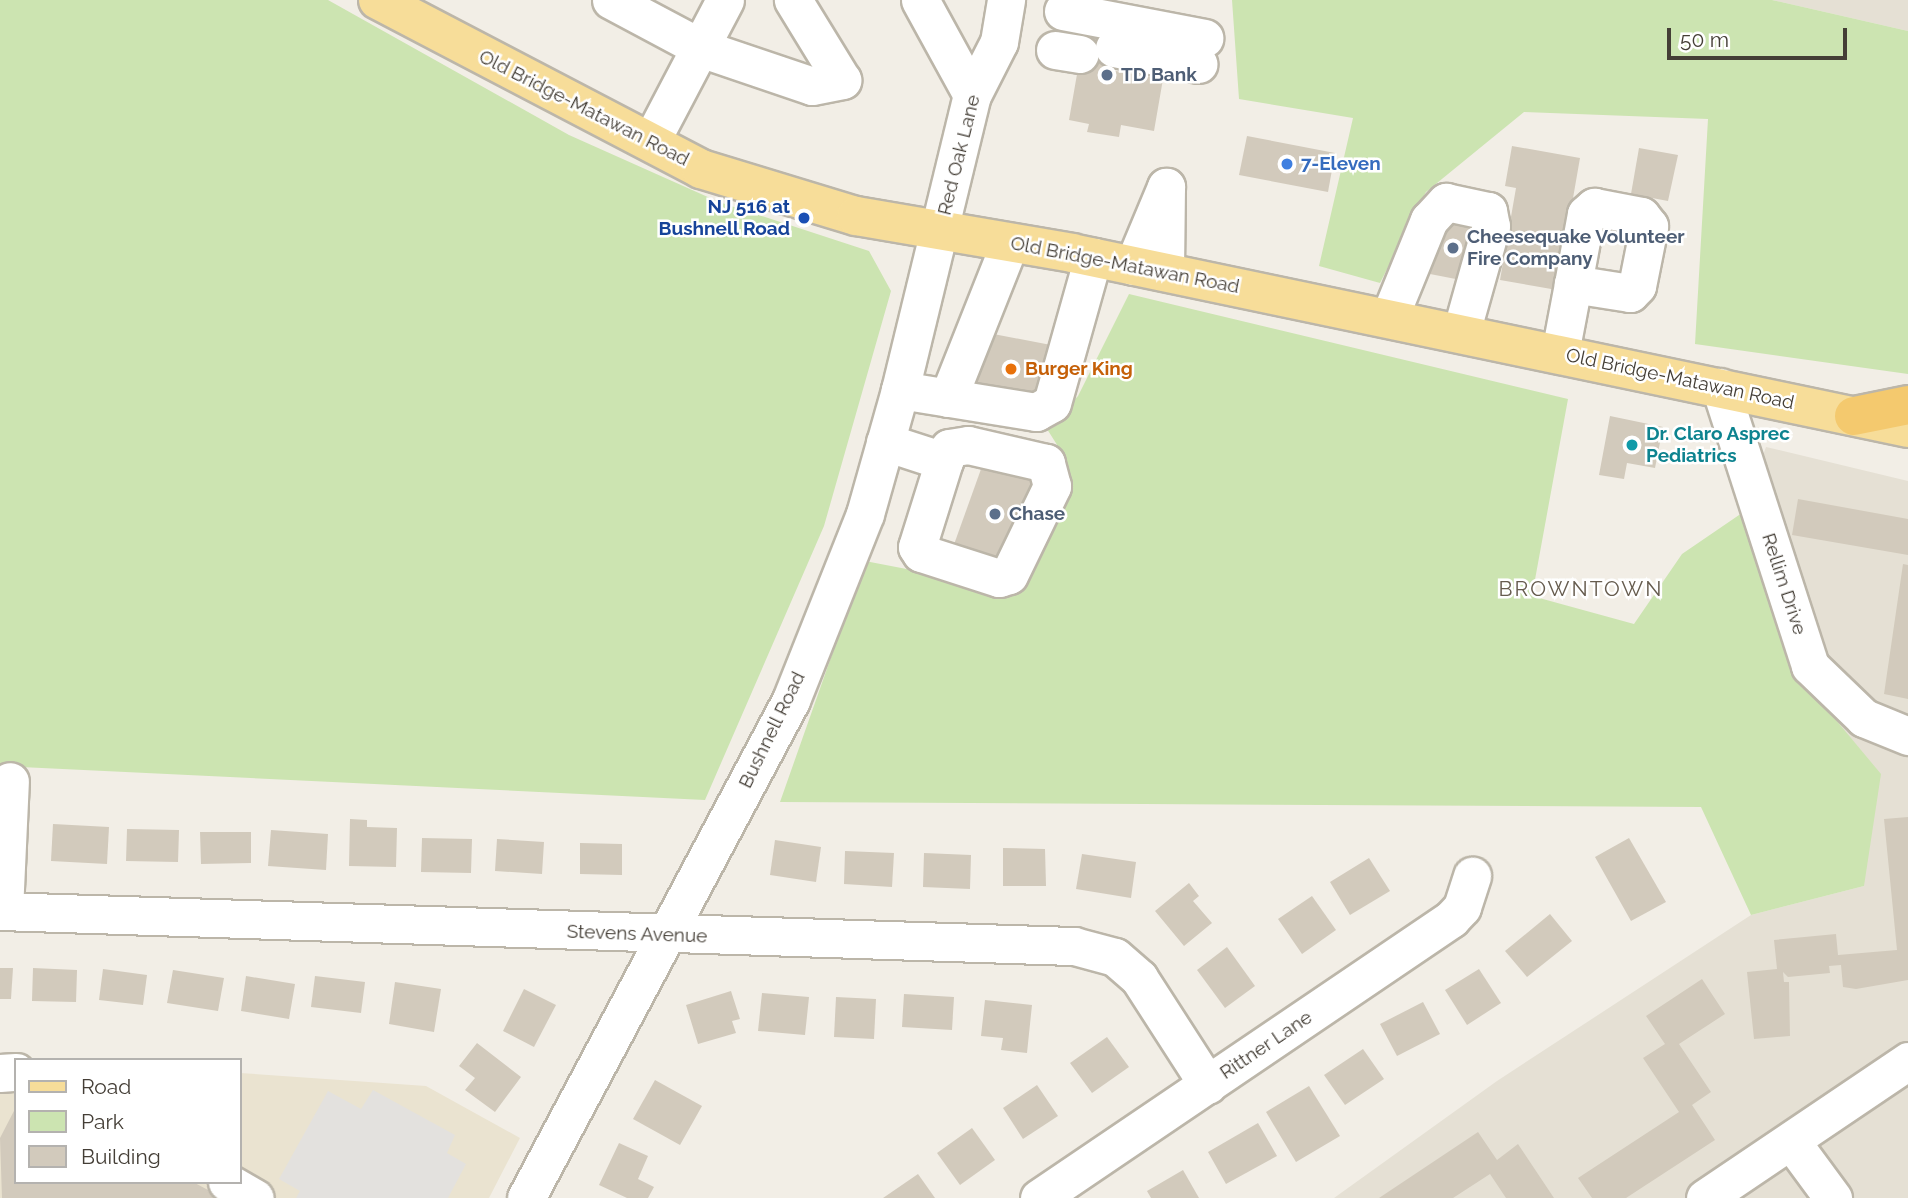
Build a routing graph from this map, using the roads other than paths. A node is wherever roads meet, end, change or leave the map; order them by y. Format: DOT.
graph roads {
  1 [pos="378,0"];
  2 [pos="611,0"];
  3 [pos="725,0"];
  4 [pos="793,0"];
  5 [pos="920,0"];
  6 [pos="1006,0"];
  7 [pos="1083,40"];
  8 [pos="703,49"];
  9 [pos="972,94"];
  10 [pos="651,141"];
  11 [pos="940,231"];
  12 [pos="1010,242"];
  13 [pos="1093,257"];
  14 [pos="1573,284"];
  15 [pos="1389,318"];
  16 [pos="1461,333"];
  17 [pos="1560,353"];
  18 [pos="1720,387"];
  19 [pos="900,390"];
  20 [pos="948,398"];
  21 [pos="1908,405"];
  22 [pos="1854,416"];
  23 [pos="1908,428"];
  24 [pos="885,442"];
  25 [pos="944,461"];
  26 [pos="1908,736"];
  27 [pos="10,781"];
  28 [pos="1472,876"];
  29 [pos="2,911"];
  30 [pos="662,935"];
  31 [pos="1908,1061"];
  32 [pos="1208,1085"];
  33 [pos="1791,1141"];
  34 [pos="230,1184"];
  35 [pos="255,1198"];
  36 [pos="526,1198"];
  37 [pos="1039,1198"];
  38 [pos="1705,1198"];
  39 [pos="1833,1198"];
  1 -- 10 [label="main road, Old Bridge-Matawan Road"];
  2 -- 8 [label="street"];
  3 -- 8 [label="street"];
  4 -- 8 [label="street"];
  5 -- 9 [label="street"];
  6 -- 9 [label="street, Red Oak Lane"];
  7 -- 7 [label="street"];
  8 -- 10 [label="street"];
  9 -- 11 [label="street, Red Oak Lane"];
  10 -- 11 [label="main road, Old Bridge-Matawan Road"];
  11 -- 12 [label="main road, Old Bridge-Matawan Road"];
  11 -- 19 [label="street, Bushnell Road"];
  12 -- 13 [label="main road, Old Bridge-Matawan Road"];
  12 -- 20 [label="street"];
  13 -- 15 [label="main road, Old Bridge-Matawan Road"];
  13 -- 20 [label="street"];
  14 -- 17 [label="street"];
  15 -- 16 [label="main road, Old Bridge-Matawan Road"];
  15 -- 16 [label="street"];
  16 -- 17 [label="main road, Old Bridge-Matawan Road"];
  17 -- 18 [label="main road, Old Bridge-Matawan Road"];
  18 -- 22 [label="main road, Old Bridge-Matawan Road"];
  18 -- 26 [label="street, Rellim Drive"];
  19 -- 20 [label="street"];
  19 -- 24 [label="street, Bushnell Road"];
  21 -- 22 [label="highway"];
  22 -- 23 [label="main road, Old Bridge-Matawan Road"];
  24 -- 25 [label="street"];
  24 -- 30 [label="street, Bushnell Road"];
  25 -- 25 [label="street"];
  27 -- 29 [label="street"];
  28 -- 32 [label="street, Rittner Lane"];
  29 -- 30 [label="street, Stevens Avenue"];
  30 -- 32 [label="street, Stevens Avenue"];
  30 -- 36 [label="street, Bushnell Road"];
  31 -- 33 [label="street"];
  32 -- 37 [label="street, Rittner Lane"];
  33 -- 38 [label="street"];
  33 -- 39 [label="street"];
  34 -- 35 [label="street"];
}
